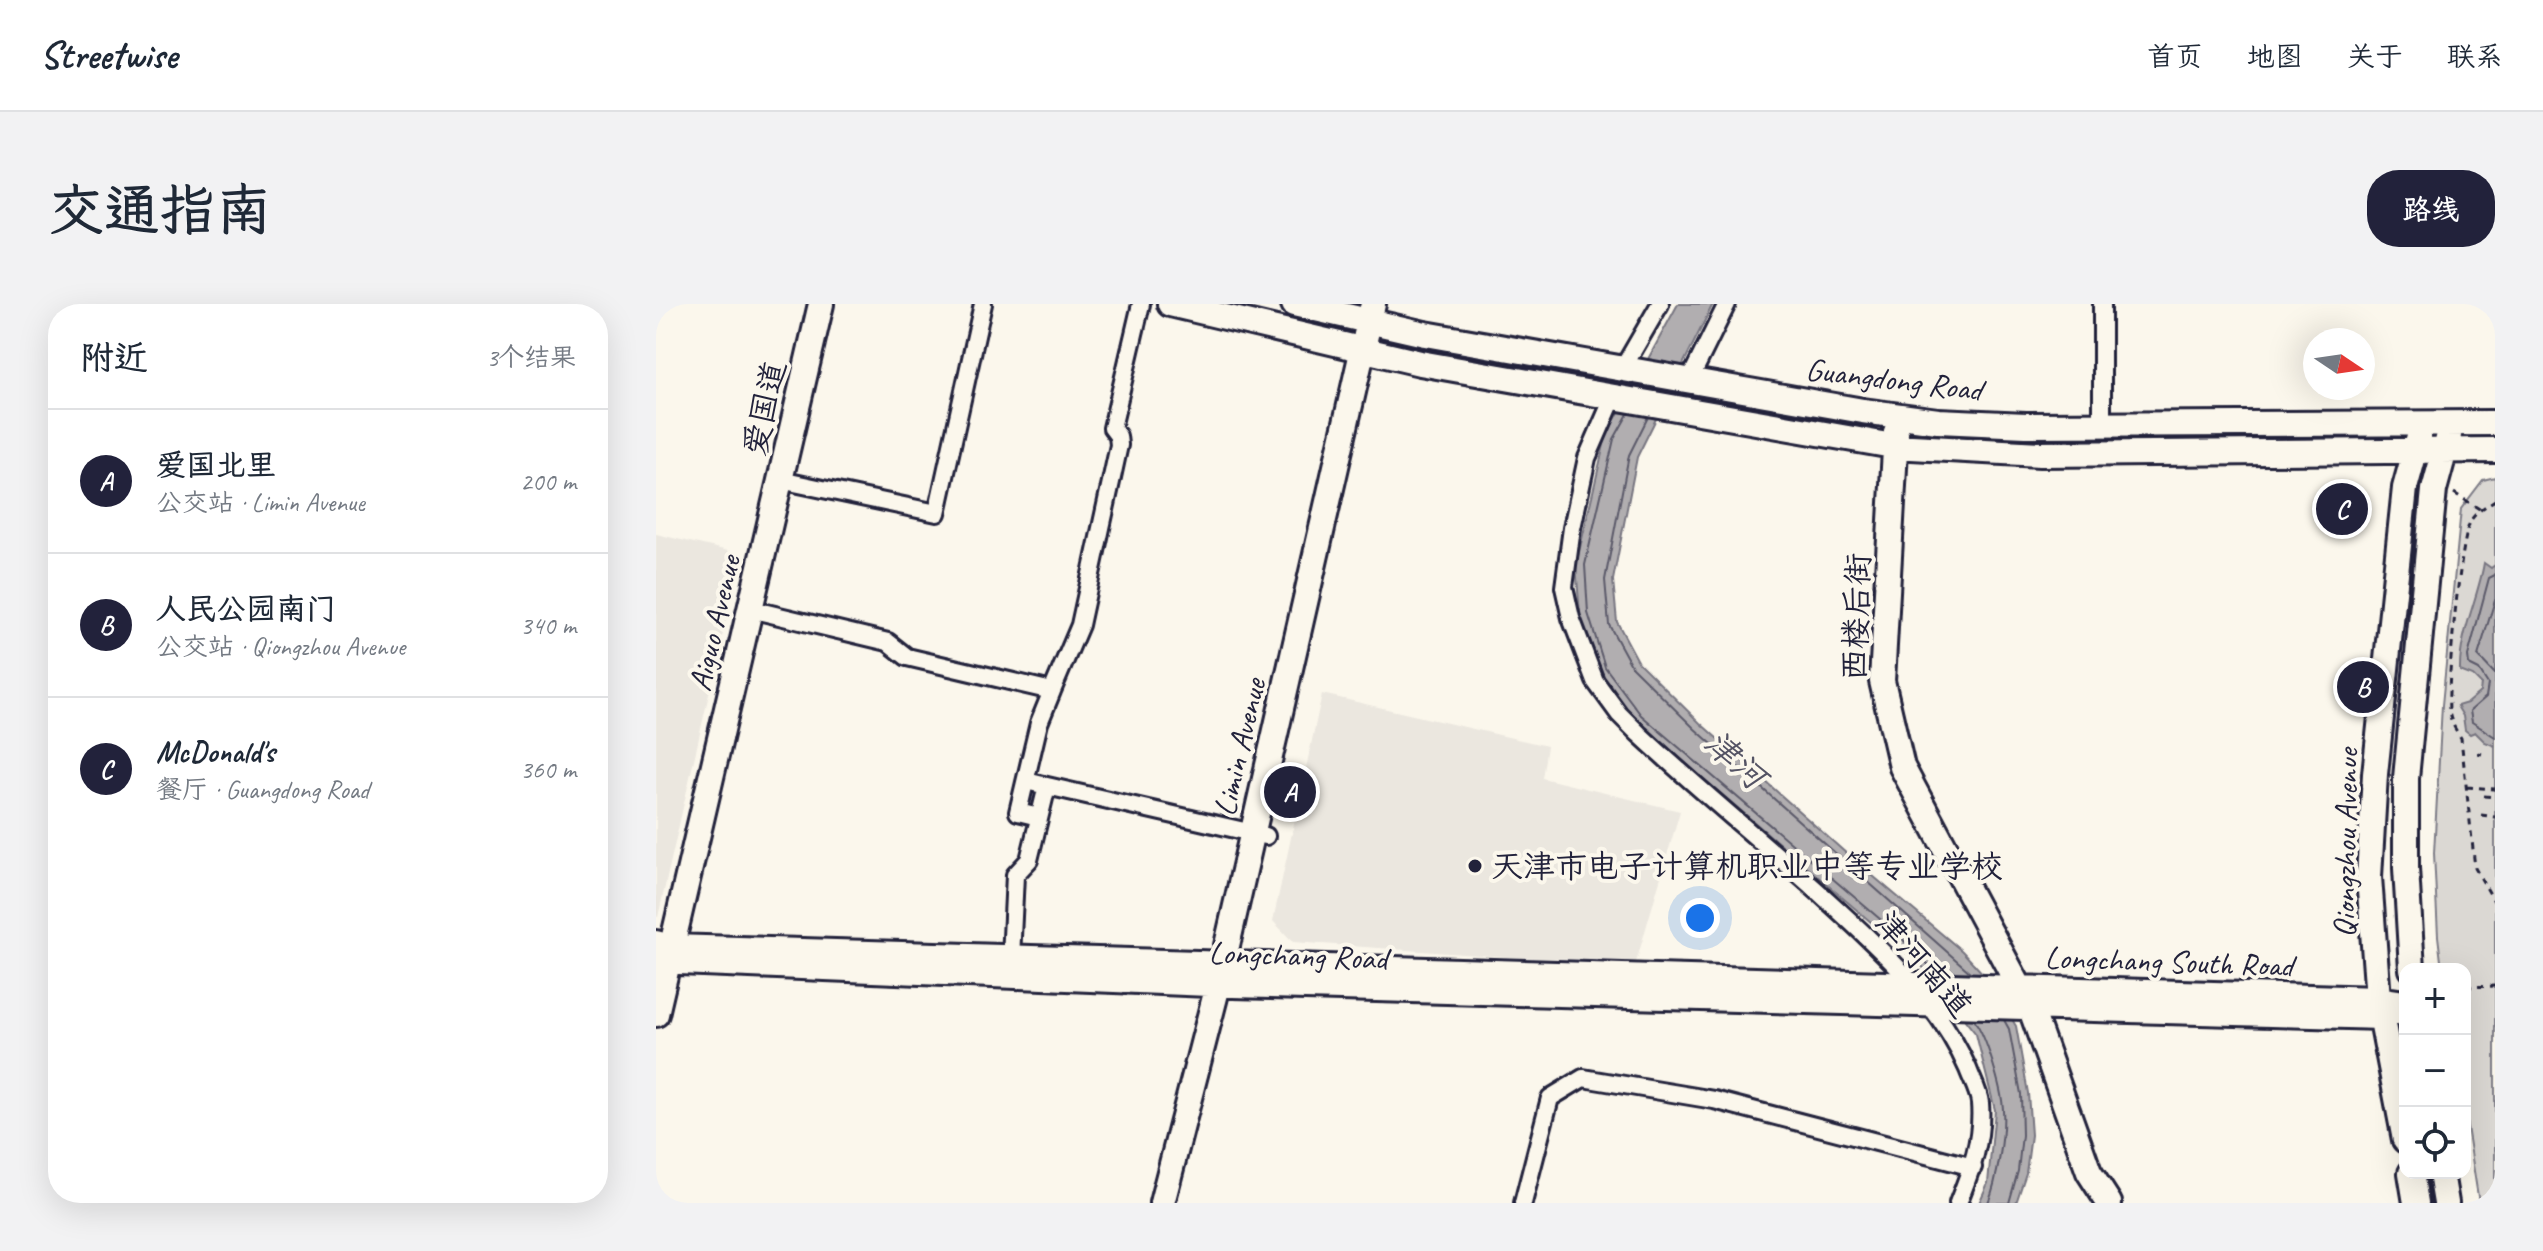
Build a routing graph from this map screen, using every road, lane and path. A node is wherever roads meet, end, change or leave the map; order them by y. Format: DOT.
graph roads {
  1 [pos="821,304"];
  2 [pos="983,304"];
  3 [pos="1141,304"];
  4 [pos="1170,304"];
  5 [pos="1294,304"];
  6 [pos="1660,304"];
  7 [pos="1727,304"];
  8 [pos="2102,304"];
  9 [pos="1378,314"];
  10 [pos="1369,351"];
  11 [pos="1623,368"];
  12 [pos="1689,381"];
  13 [pos="1614,396"];
  14 [pos="1899,416"];
  15 [pos="2426,423"];
  16 [pos="2456,423"];
  17 [pos="2495,423"];
  18 [pos="2102,425"];
  19 [pos="1893,446"];
  20 [pos="2443,450"];
  21 [pos="2495,450"];
  22 [pos="2414,451"];
  23 [pos="780,480"];
  24 [pos="2453,492"];
  25 [pos="2495,500"];
  26 [pos="2481,510"];
  27 [pos="750,609"];
  28 [pos="1052,691"];
  29 [pos="2462,750"];
  30 [pos="2468,751"];
  31 [pos="1026,781"];
  32 [pos="1047,786"];
  33 [pos="2466,787"];
  34 [pos="2495,789"];
  35 [pos="2484,796"];
  36 [pos="2495,797"];
  37 [pos="2481,815"];
  38 [pos="1039,817"];
  39 [pos="2495,817"];
  40 [pos="1259,834"];
  41 [pos="2495,903"];
  42 [pos="662,953"];
  43 [pos="1011,958"];
  44 [pos="2412,963"];
  45 [pos="1228,974"];
  46 [pos="2495,986"];
  47 [pos="2471,987"];
  48 [pos="1928,996"];
  49 [pos="2019,999"];
  50 [pos="2393,1007"];
  51 [pos="656,1014"];
  52 [pos="2402,1107"];
  53 [pos="1973,1167"];
  54 [pos="2412,1179"];
  55 [pos="2442,1179"];
  56 [pos="1162,1203"];
  57 [pos="1179,1203"];
  58 [pos="1523,1203"];
  59 [pos="1958,1203"];
  60 [pos="2109,1203"];
  61 [pos="2416,1203"];
  62 [pos="2446,1203"];
  1 -- 23 [label="main road, 爱国道"];
  2 -- 23 [label="street"];
  3 -- 28 [label="street"];
  4 -- 10 [label="main road"];
  5 -- 9 [label="main road, Guangdong Road"];
  6 -- 11 [label="street"];
  7 -- 12 [label="street"];
  8 -- 18 [label="street"];
  9 -- 10 [label="main road, Limin Avenue"];
  9 -- 11 [label="main road, Guangdong Road"];
  10 -- 13 [label="main road"];
  10 -- 40 [label="main road, Limin Avenue"];
  11 -- 12 [label="main road, Guangdong Road"];
  12 -- 14 [label="main road, Guangdong Road"];
  13 -- 19 [label="main road, Guangdong Road"];
  13 -- 48 [label="street, 津河南道"];
  14 -- 18 [label="main road, Guangdong Road"];
  14 -- 19 [label="main road, 西楼后街"];
  15 -- 16 [label="main road, Guangdong Road"];
  15 -- 18 [label="main road, Guangdong Road"];
  15 -- 22 [label="main road, Qiongzhou Avenue"];
  16 -- 17 [label="main road, Guangdong Road"];
  16 -- 20 [label="main road, Qiongzhou Avenue"];
  19 -- 22 [label="main road, Guangdong Road"];
  19 -- 49 [label="main road, 西楼后街"];
  20 -- 21 [label="main road, Guangdong Road"];
  20 -- 22 [label="main road, Guangdong Road"];
  20 -- 44 [label="main road, Qiongzhou Avenue"];
  22 -- 50 [label="main road, Qiongzhou Avenue"];
  23 -- 27 [label="main road, Aiguo Avenue"];
  24 -- 26 [label="path"];
  25 -- 26 [label="path"];
  26 -- 29 [label="path"];
  27 -- 28 [label="street"];
  27 -- 42 [label="main road, Aiguo Avenue"];
  28 -- 31 [label="street"];
  29 -- 30 [label="path"];
  29 -- 33 [label="path"];
  31 -- 32 [label="street"];
  31 -- 38 [label="street"];
  32 -- 38 [label="street"];
  32 -- 40 [label="street"];
  33 -- 34 [label="path"];
  33 -- 41 [label="path"];
  35 -- 36 [label="path"];
  37 -- 39 [label="path"];
  38 -- 43 [label="street"];
  40 -- 45 [label="main road, Limin Avenue"];
  42 -- 43 [label="main road, Longchang Road"];
  42 -- 45 [label="main road, Longchang Road"];
  42 -- 51 [label="main road, Aiguo Avenue"];
  43 -- 45 [label="main road, Longchang Road"];
  45 -- 48 [label="main road, Longchang Road"];
  45 -- 56 [label="main road, Limin Avenue"];
  45 -- 57 [label="main road, Limin Avenue"];
  46 -- 47 [label="path"];
  48 -- 49 [label="main road, Longchang Road"];
  48 -- 53 [label="street, 津河南道"];
  49 -- 50 [label="main road, Longchang South Road"];
  49 -- 60 [label="main road, 西楼后街"];
  50 -- 52 [label="main road, Qiongzhou Avenue"];
  53 -- 58 [label="street"];
  53 -- 59 [label="street, 津河南道"];
  54 -- 61 [label="main road"];
  55 -- 62 [label="main road"];
}
